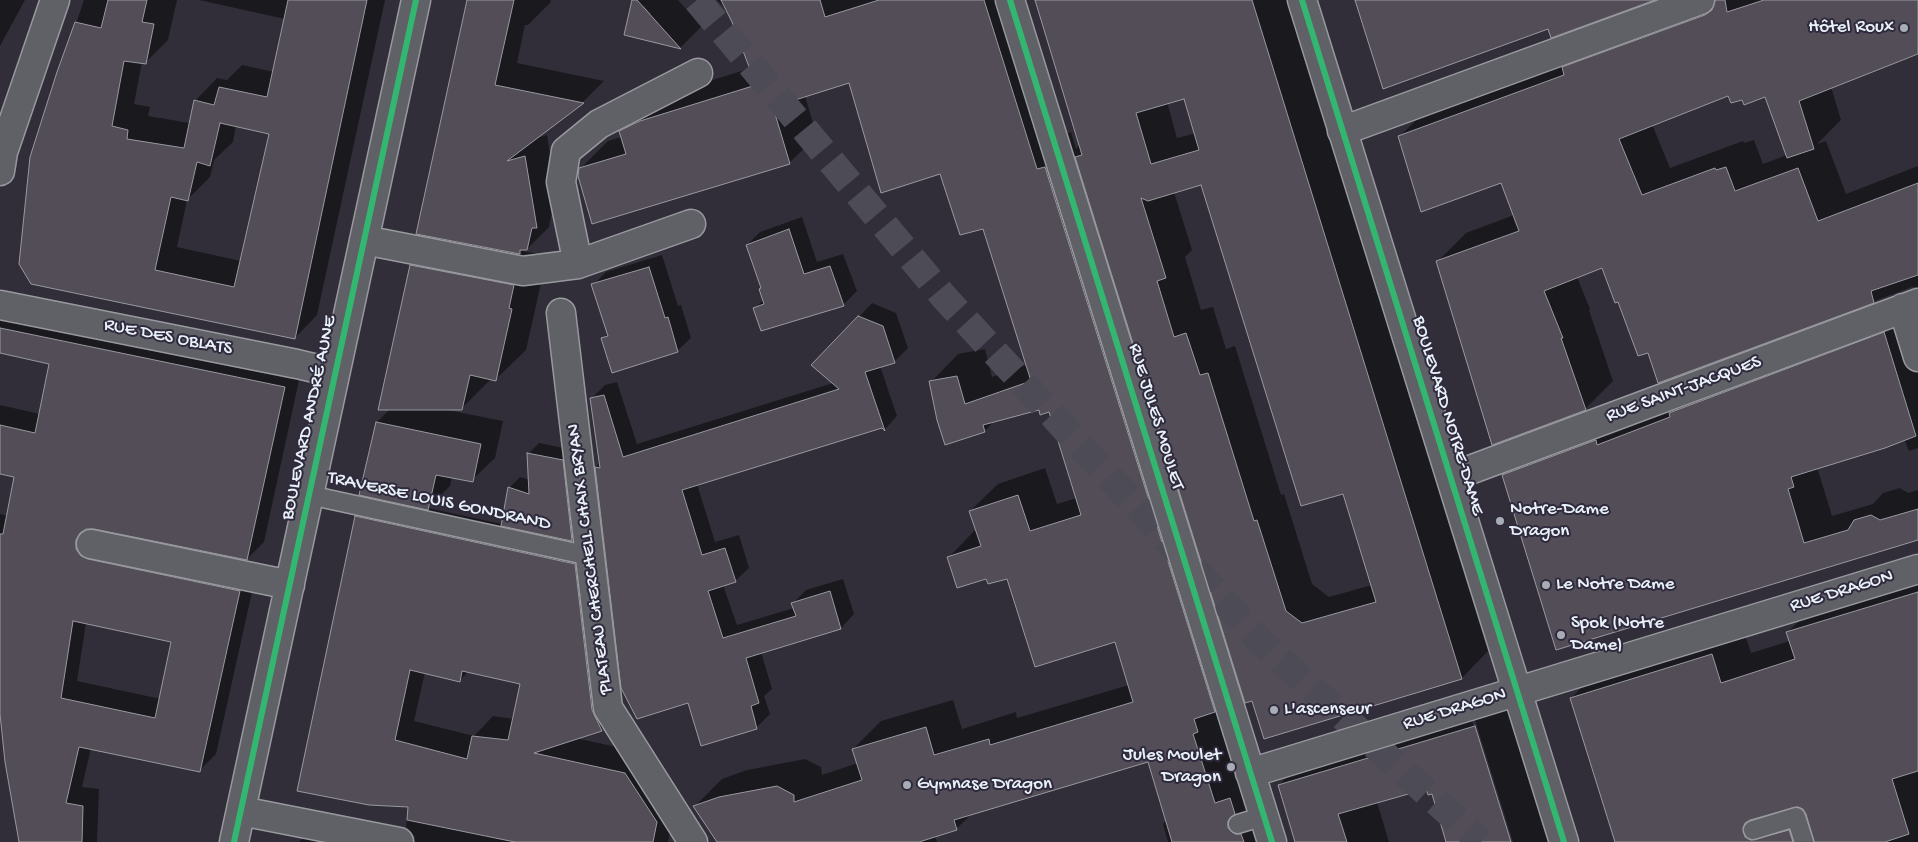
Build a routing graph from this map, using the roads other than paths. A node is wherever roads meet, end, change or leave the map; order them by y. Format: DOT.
graph roads {
  1 [pos="55,0"];
  2 [pos="416,0"];
  3 [pos="1010,0"];
  4 [pos="1302,0"];
  5 [pos="1700,0"];
  6 [pos="698,74"];
  7 [pos="1342,131"];
  8 [pos="0,171"];
  9 [pos="691,224"];
  10 [pos="364,240"];
  11 [pos="578,264"];
  12 [pos="0,305"];
  13 [pos="1910,306"];
  14 [pos="561,313"];
  15 [pos="1918,357"];
  16 [pos="335,373"];
  17 [pos="1451,477"];
  18 [pos="309,495"];
  19 [pos="91,544"];
  20 [pos="590,556"];
  21 [pos="1918,569"];
  22 [pos="290,585"];
  23 [pos="1517,691"];
  24 [pos="1250,773"];
  25 [pos="241,811"];
  26 [pos="1264,816"];
  27 [pos="1238,824"];
  28 [pos="1753,830"];
  29 [pos="234,842"];
  30 [pos="399,842"];
  31 [pos="693,842"];
  32 [pos="1272,842"];
  33 [pos="1564,842"];
  34 [pos="1804,842"];
  1 -- 8 [label="street"];
  2 -- 10 [label="street, BOULEVARD ANDRÉ AUNE"];
  3 -- 24 [label="street, RUE JULES MOULET"];
  4 -- 7 [label="street, BOULEVARD NOTRE-DAME"];
  5 -- 7 [label="street"];
  6 -- 11 [label="street"];
  7 -- 17 [label="street, BOULEVARD NOTRE-DAME"];
  9 -- 11 [label="street"];
  10 -- 11 [label="street"];
  10 -- 16 [label="street, BOULEVARD ANDRÉ AUNE"];
  12 -- 16 [label="street, RUE DES OBLATS"];
  13 -- 15 [label="street"];
  13 -- 17 [label="street, RUE SAINT-JACQUES"];
  14 -- 20 [label="street, PLATEAU CHERCHELL CHAIX BRYAN"];
  16 -- 18 [label="street, BOULEVARD ANDRÉ AUNE"];
  17 -- 23 [label="street, BOULEVARD NOTRE-DAME"];
  18 -- 20 [label="lane, TRAVERSE LOUIS GONDRAND"];
  18 -- 22 [label="street, BOULEVARD ANDRÉ AUNE"];
  19 -- 22 [label="street"];
  20 -- 31 [label="street, PLATEAU CHERCHELL CHAIX BRYAN"];
  21 -- 23 [label="street, RUE DRAGON"];
  22 -- 25 [label="street, BOULEVARD ANDRÉ AUNE"];
  23 -- 24 [label="street, RUE DRAGON"];
  23 -- 33 [label="street, BOULEVARD NOTRE-DAME"];
  24 -- 26 [label="street, RUE JULES MOULET"];
  25 -- 29 [label="street, BOULEVARD ANDRÉ AUNE"];
  25 -- 30 [label="street"];
  26 -- 27 [label="lane"];
  26 -- 32 [label="street, RUE JULES MOULET"];
  28 -- 34 [label="lane"];
}
